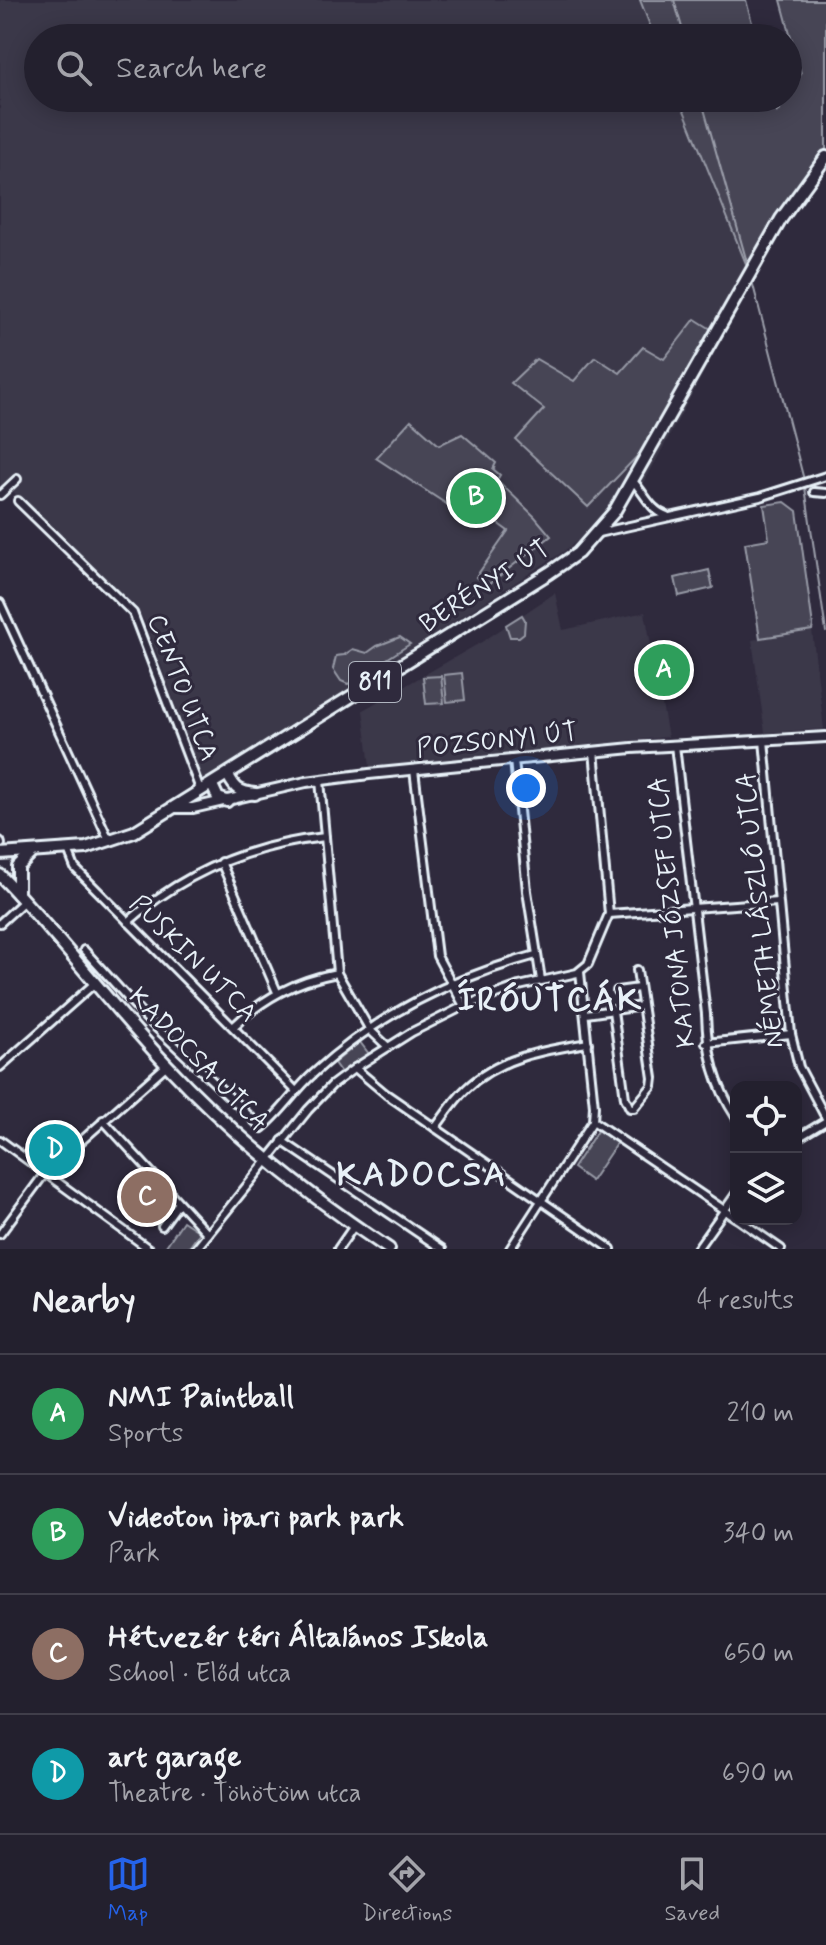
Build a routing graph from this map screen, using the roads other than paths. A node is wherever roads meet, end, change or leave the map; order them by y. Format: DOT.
graph roads {
  1 [pos="826,157"];
  2 [pos="826,476"];
  3 [pos="17,479"];
  4 [pos="633,481"];
  5 [pos="814,492"];
  6 [pos="826,493"];
  7 [pos="0,495"];
  8 [pos="18,501"];
  9 [pos="651,507"];
  10 [pos="667,516"];
  11 [pos="642,523"];
  12 [pos="598,533"];
  13 [pos="0,603"];
  14 [pos="3,615"];
  15 [pos="826,737"];
  16 [pos="764,740"];
  17 [pos="675,745"];
  18 [pos="594,751"];
  19 [pos="514,760"];
  20 [pos="414,770"];
  21 [pos="228,775"];
  22 [pos="320,780"];
  23 [pos="212,785"];
  24 [pos="201,792"];
  25 [pos="255,794"];
  26 [pos="227,801"];
  27 [pos="176,808"];
  28 [pos="325,837"];
  29 [pos="110,842"];
  30 [pos="68,850"];
  31 [pos="31,853"];
  32 [pos="0,854"];
  33 [pos="221,862"];
  34 [pos="0,875"];
  35 [pos="21,897"];
  36 [pos="778,902"];
  37 [pos="693,909"];
  38 [pos="609,914"];
  39 [pos="128,922"];
  40 [pos="0,923"];
  41 [pos="84,950"];
  42 [pos="536,955"];
  43 [pos="637,970"];
  44 [pos="580,972"];
  45 [pos="337,973"];
  46 [pos="541,980"];
  47 [pos="95,983"];
  48 [pos="450,983"];
  49 [pos="639,988"];
  50 [pos="617,991"];
  51 [pos="277,992"];
  52 [pos="464,1006"];
  53 [pos="642,1006"];
  54 [pos="613,1011"];
  55 [pos="586,1014"];
  56 [pos="233,1027"];
  57 [pos="370,1030"];
  58 [pos="791,1034"];
  59 [pos="588,1043"];
  60 [pos="706,1043"];
  61 [pos="388,1047"];
  62 [pos="167,1065"];
  63 [pos="0,1067"];
  64 [pos="355,1068"];
  65 [pos="296,1091"];
  66 [pos="730,1106"];
  67 [pos="826,1119"];
  68 [pos="103,1120"];
  69 [pos="593,1121"];
  70 [pos="435,1128"];
  71 [pos="802,1135"];
  72 [pos="0,1140"];
  73 [pos="282,1141"];
  74 [pos="266,1160"];
  75 [pos="45,1173"];
  76 [pos="541,1200"];
  77 [pos="730,1202"];
  78 [pos="178,1204"];
  79 [pos="724,1210"];
  80 [pos="730,1214"];
  81 [pos="747,1225"];
  82 [pos="162,1226"];
  83 [pos="354,1226"];
  84 [pos="0,1234"];
  85 [pos="208,1234"];
  86 [pos="149,1249"];
  87 [pos="196,1249"];
  88 [pos="338,1249"];
  89 [pos="389,1249"];
  90 [pos="442,1249"];
  91 [pos="510,1249"];
  92 [pos="611,1249"];
  93 [pos="697,1249"];
  94 [pos="781,1249"];
  1 -- 4 [label="main road, BERÉNYI ÚT / 811"];
  2 -- 10 [label="street"];
  3 -- 7 [label="street"];
  4 -- 9 [label="street"];
  4 -- 12 [label="main road, BERÉNYI ÚT / 811"];
  5 -- 6 [label="street"];
  8 -- 24 [label="street, CENTO UTCA"];
  9 -- 10 [label="street"];
  9 -- 11 [label="street"];
  10 -- 11 [label="street"];
  11 -- 12 [label="street"];
  12 -- 21 [label="main road, BERÉNYI ÚT / 811"];
  13 -- 14 [label="street"];
  14 -- 29 [label="street"];
  15 -- 16 [label="street, POZSONYI ÚT"];
  16 -- 17 [label="street, POZSONYI ÚT"];
  16 -- 36 [label="street, NÉMETH LÁSZLÓ UTCA"];
  17 -- 18 [label="street, POZSONYI ÚT"];
  17 -- 37 [label="street, KATONA JÓZSEF UTCA"];
  18 -- 19 [label="street, POZSONYI ÚT"];
  18 -- 38 [label="street"];
  19 -- 20 [label="street, POZSONYI ÚT"];
  19 -- 42 [label="street"];
  20 -- 22 [label="street, POZSONYI ÚT"];
  20 -- 48 [label="street"];
  21 -- 23 [label="main road, BERÉNYI ÚT / 811"];
  21 -- 25 [label="main road"];
  22 -- 25 [label="street, POZSONYI ÚT"];
  22 -- 28 [label="street"];
  23 -- 24 [label="main road, BERÉNYI ÚT / 811"];
  23 -- 26 [label="main road"];
  24 -- 27 [label="main road, BERÉNYI ÚT / 811"];
  25 -- 26 [label="street, POZSONYI ÚT"];
  26 -- 27 [label="street, POZSONYI ÚT"];
  27 -- 29 [label="main road, BERÉNYI ÚT / 811"];
  28 -- 33 [label="street"];
  28 -- 45 [label="street"];
  29 -- 30 [label="main road, BERÉNYI ÚT / 811"];
  30 -- 31 [label="main road, BERÉNYI ÚT / 811"];
  30 -- 39 [label="street, PUSKIN UTCA"];
  31 -- 32 [label="main road, BERÉNYI ÚT / 811"];
  31 -- 35 [label="main road"];
  33 -- 39 [label="street"];
  33 -- 51 [label="street"];
  34 -- 35 [label="main road, KADOCSA UTCA"];
  35 -- 40 [label="street"];
  35 -- 47 [label="main road, KADOCSA UTCA"];
  36 -- 37 [label="street"];
  36 -- 58 [label="street, NÉMETH LÁSZLÓ UTCA"];
  37 -- 38 [label="street"];
  37 -- 60 [label="street, KATONA JÓZSEF UTCA"];
  38 -- 44 [label="street"];
  39 -- 56 [label="street, PUSKIN UTCA"];
  41 -- 65 [label="street, KADOCSA UTCA"];
  42 -- 46 [label="street"];
  42 -- 48 [label="street"];
  43 -- 49 [label="street"];
  44 -- 46 [label="street"];
  44 -- 55 [label="street"];
  45 -- 51 [label="street"];
  45 -- 57 [label="street"];
  46 -- 52 [label="street"];
  47 -- 62 [label="main road, KADOCSA UTCA"];
  47 -- 63 [label="street"];
  48 -- 52 [label="street"];
  48 -- 57 [label="street"];
  49 -- 50 [label="street"];
  49 -- 53 [label="street"];
  51 -- 56 [label="street"];
  52 -- 61 [label="street"];
  53 -- 54 [label="street"];
  53 -- 54 [label="street"];
  54 -- 55 [label="street"];
  55 -- 59 [label="street"];
  56 -- 65 [label="street, PUSKIN UTCA"];
  57 -- 61 [label="street"];
  57 -- 65 [label="street"];
  58 -- 60 [label="street"];
  58 -- 67 [label="street, NÉMETH LÁSZLÓ UTCA"];
  59 -- 69 [label="street"];
  59 -- 70 [label="street"];
  60 -- 66 [label="street, KATONA JÓZSEF UTCA"];
  61 -- 64 [label="street"];
  62 -- 68 [label="street"];
  62 -- 74 [label="main road, KADOCSA UTCA"];
  64 -- 70 [label="street"];
  64 -- 73 [label="street"];
  67 -- 71 [label="street"];
  68 -- 75 [label="street"];
  68 -- 78 [label="street"];
  69 -- 76 [label="street"];
  69 -- 79 [label="street"];
  70 -- 76 [label="street"];
  72 -- 75 [label="street"];
  73 -- 74 [label="street"];
  73 -- 90 [label="street, KADOCSA UTCA"];
  74 -- 83 [label="main road, KADOCSA UTCA"];
  74 -- 85 [label="street"];
  75 -- 84 [label="street"];
  75 -- 86 [label="street"];
  76 -- 91 [label="street"];
  76 -- 92 [label="street"];
  77 -- 79 [label="street"];
  78 -- 82 [label="street"];
  78 -- 85 [label="street"];
  79 -- 80 [label="street"];
  79 -- 93 [label="street"];
  81 -- 94 [label="street"];
  83 -- 88 [label="street"];
  83 -- 89 [label="main road, KADOCSA UTCA"];
  85 -- 87 [label="street"];
}
